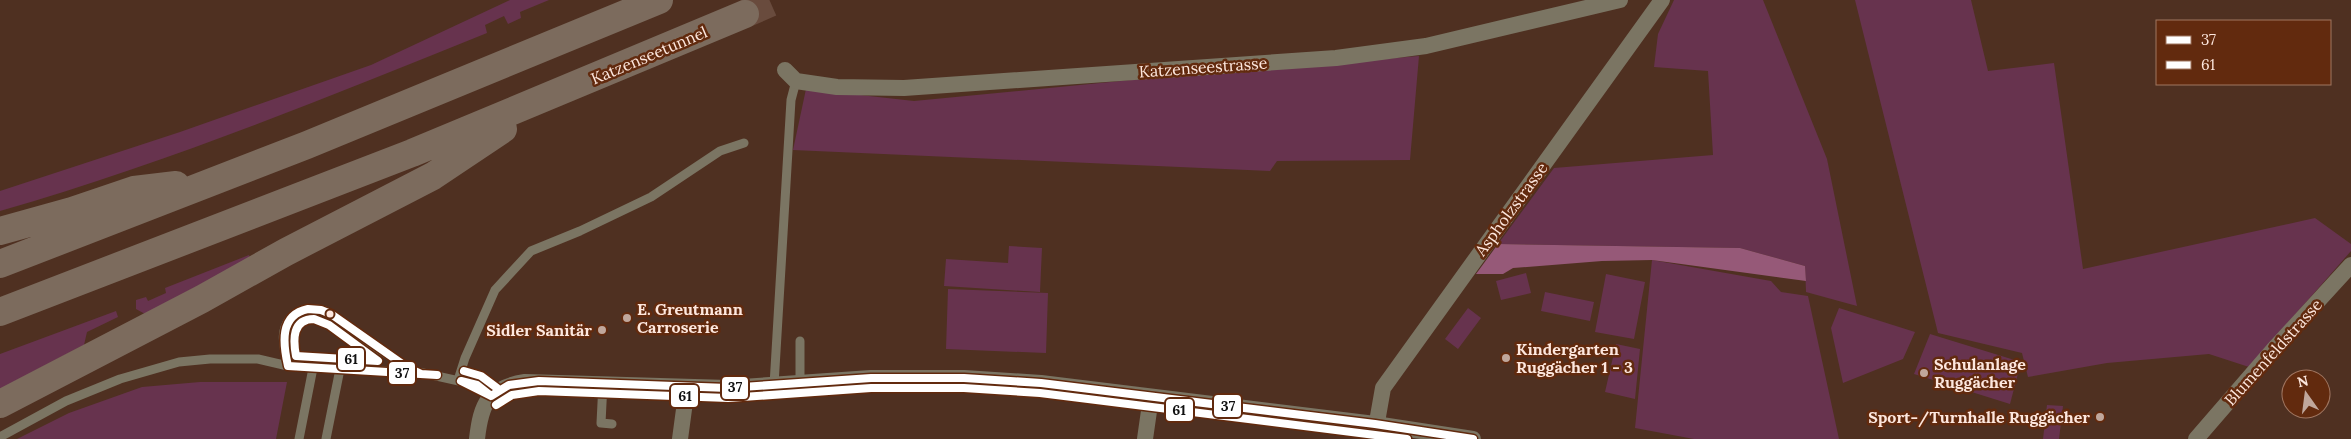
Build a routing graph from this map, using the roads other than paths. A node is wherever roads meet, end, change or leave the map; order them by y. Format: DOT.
graph roads {
  1 [pos="659,0"];
  2 [pos="1620,0"];
  3 [pos="1662,0"];
  4 [pos="745,14"];
  5 [pos="791,76"];
  6 [pos="552,96"];
  7 [pos="744,143"];
  8 [pos="220,180"];
  9 [pos="0,231"];
  10 [pos="0,264"];
  11 [pos="2351,266"];
  12 [pos="0,312"];
  13 [pos="800,340"];
  14 [pos="288,366"];
  15 [pos="313,368"];
  16 [pos="340,369"];
  17 [pos="418,373"];
  18 [pos="458,380"];
  19 [pos="603,383"];
  20 [pos="800,383"];
  21 [pos="774,385"];
  22 [pos="687,387"];
  23 [pos="490,396"];
  24 [pos="1150,397"];
  25 [pos="0,404"];
  26 [pos="612,424"];
  27 [pos="1374,431"];
  28 [pos="0,437"];
  29 [pos="299,439"];
  30 [pos="327,439"];
  31 [pos="477,439"];
  32 [pos="680,439"];
  33 [pos="1145,439"];
  34 [pos="1473,439"];
  35 [pos="2196,439"];
  1 -- 8 [label="highway"];
  2 -- 5 [label="street, Katzenseestrasse"];
  3 -- 27 [label="street, Aspholzstrasse"];
  4 -- 6 [label="highway, Katzenseetunnel"];
  5 -- 21 [label="lane"];
  6 -- 12 [label="highway"];
  6 -- 25 [label="highway"];
  7 -- 18 [label="lane"];
  8 -- 9 [label="highway"];
  8 -- 10 [label="highway"];
  11 -- 35 [label="street, Blumenfeldstrasse"];
  13 -- 20 [label="lane"];
  14 -- 15 [label="lane"];
  14 -- 17 [label="lane"];
  14 -- 28 [label="lane"];
  15 -- 16 [label="lane"];
  15 -- 29 [label="lane"];
  16 -- 17 [label="lane"];
  16 -- 30 [label="lane"];
  17 -- 18 [label="lane"];
  18 -- 23 [label="lane"];
  19 -- 22 [label="street"];
  19 -- 23 [label="street"];
  19 -- 26 [label="lane"];
  20 -- 21 [label="street"];
  20 -- 24 [label="street"];
  21 -- 22 [label="street"];
  22 -- 32 [label="street"];
  23 -- 31 [label="street"];
  24 -- 27 [label="street"];
  24 -- 33 [label="street"];
  27 -- 34 [label="street"];
}
